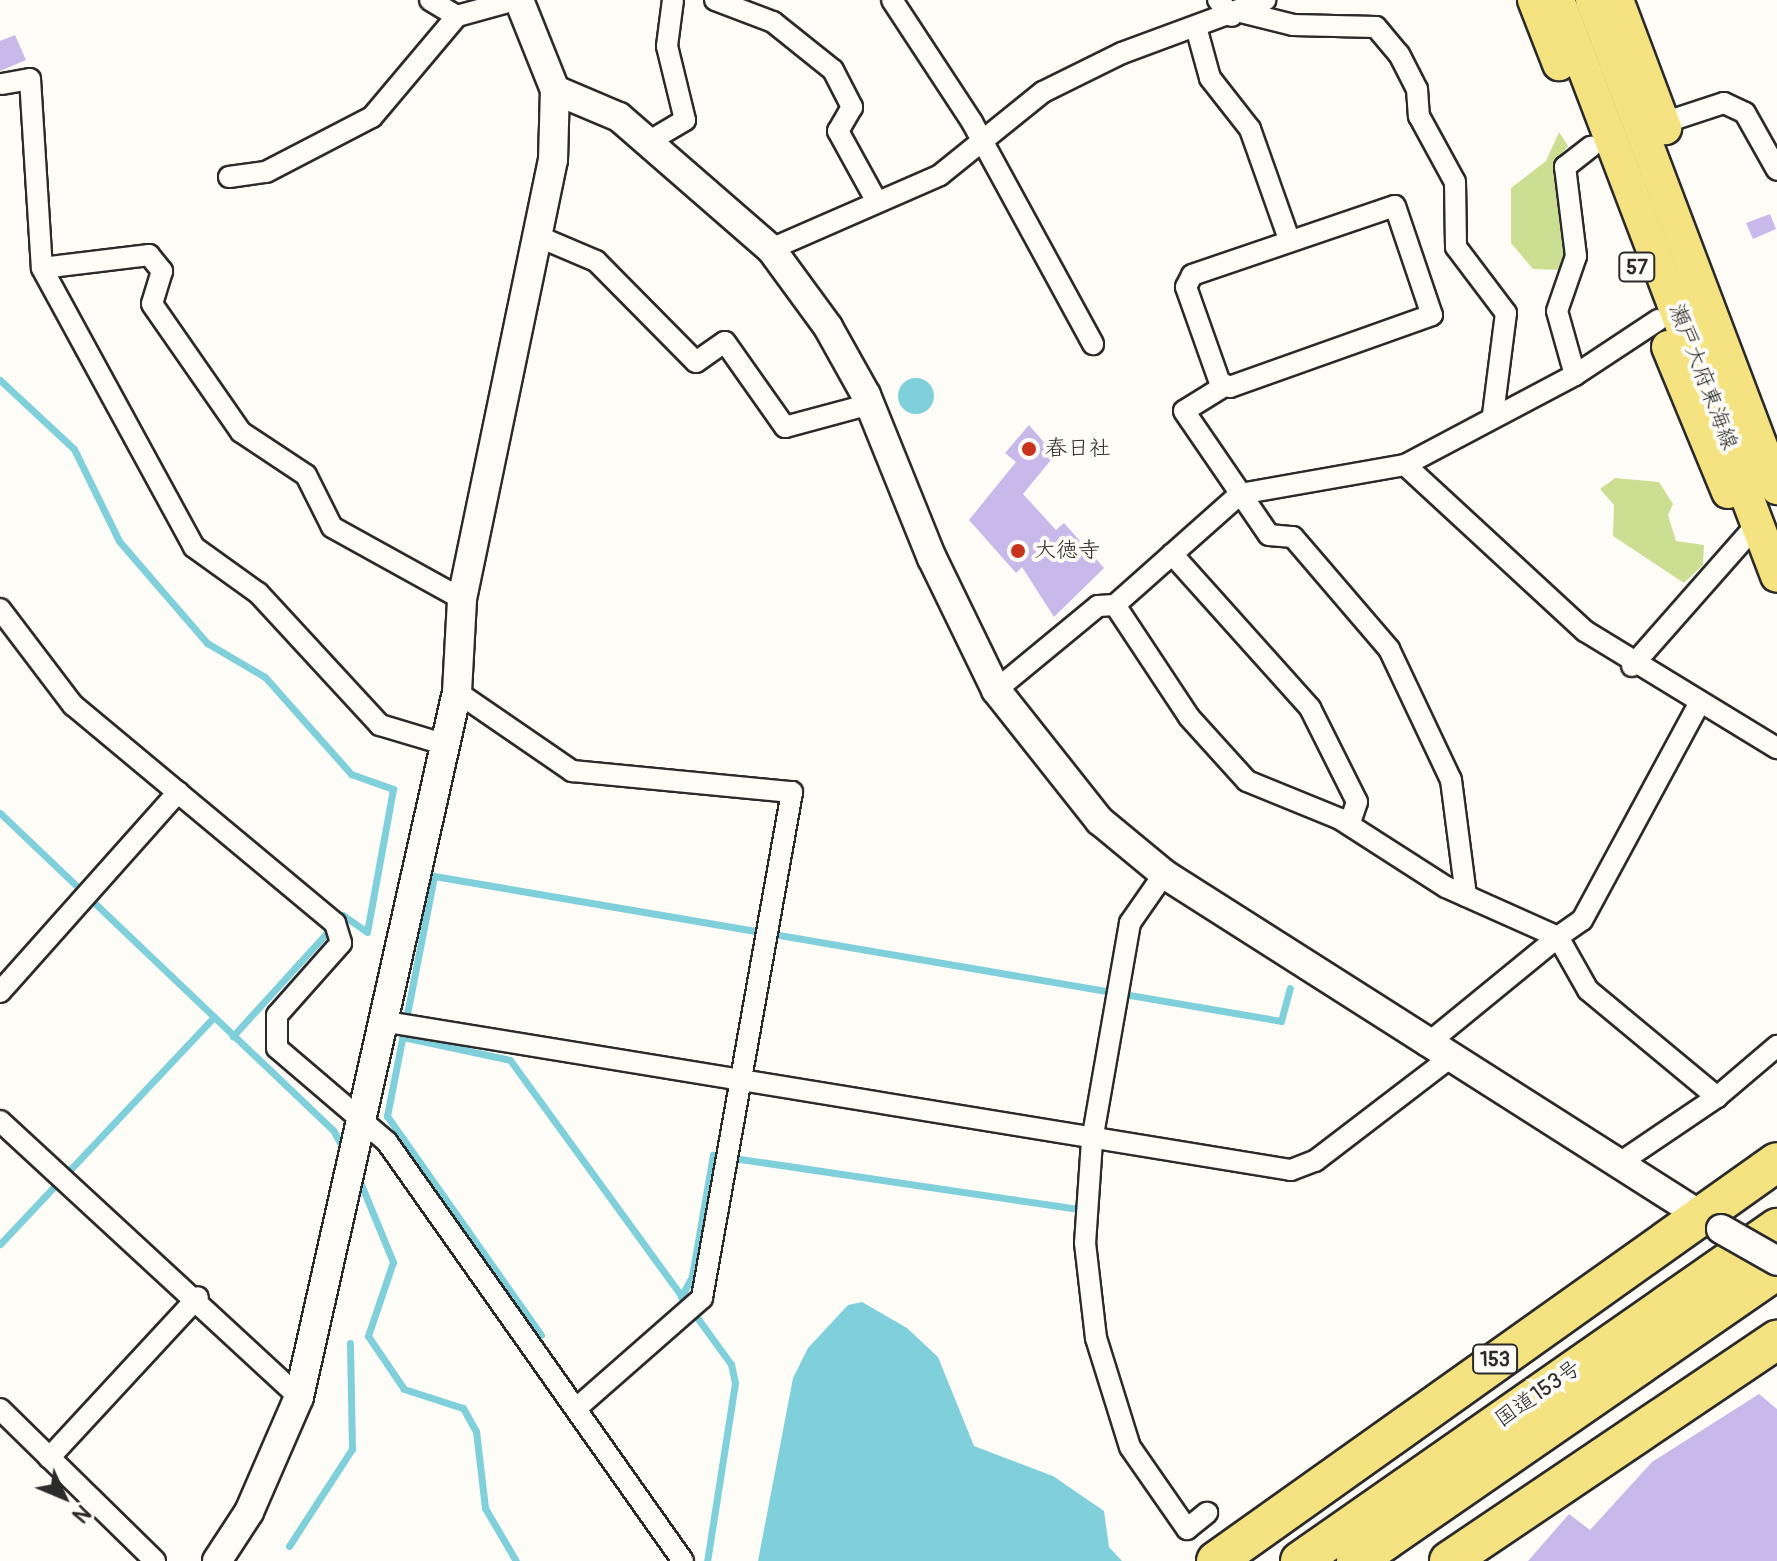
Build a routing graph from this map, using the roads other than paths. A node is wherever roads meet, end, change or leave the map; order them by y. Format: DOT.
graph roads {
  1 [pos="430,0"];
  2 [pos="517,0"];
  3 [pos="673,0"];
  4 [pos="715,0"];
  5 [pos="892,0"];
  6 [pos="1218,0"];
  7 [pos="1265,0"];
  8 [pos="1534,0"];
  9 [pos="1558,0"];
  10 [pos="1592,0"];
  11 [pos="1617,0"];
  12 [pos="1236,14"];
  13 [pos="457,16"];
  14 [pos="1196,27"];
  15 [pos="2,84"];
  16 [pos="555,90"];
  17 [pos="1663,123"];
  18 [pos="980,138"];
  19 [pos="648,142"];
  20 [pos="1591,147"];
  21 [pos="1777,170"];
  22 [pos="229,177"];
  23 [pos="876,200"];
  24 [pos="537,236"];
  25 [pos="1289,239"];
  26 [pos="771,249"];
  27 [pos="42,268"];
  28 [pos="1658,320"];
  29 [pos="1093,344"];
  30 [pos="1575,375"];
  31 [pos="1226,385"];
  32 [pos="870,404"];
  33 [pos="1493,415"];
  34 [pos="1753,431"];
  35 [pos="1405,465"];
  36 [pos="1777,488"];
  37 [pos="1238,496"];
  38 [pos="1757,524"];
  39 [pos="1172,554"];
  40 [pos="1777,576"];
  41 [pos="462,599"];
  42 [pos="1115,605"];
  43 [pos="0,609"];
  44 [pos="1632,666"];
  45 [pos="996,690"];
  46 [pos="457,692"];
  47 [pos="1700,702"];
  48 [pos="440,743"];
  49 [pos="1777,748"];
  50 [pos="178,792"];
  51 [pos="1349,825"];
  52 [pos="1164,874"];
  53 [pos="1466,896"];
  54 [pos="1558,937"];
  55 [pos="0,992"];
  56 [pos="381,1021"];
  57 [pos="1777,1046"];
  58 [pos="1437,1053"];
  59 [pos="739,1080"];
  60 [pos="1717,1097"];
  61 [pos="363,1118"];
  62 [pos="0,1121"];
  63 [pos="1092,1141"];
  64 [pos="1621,1162"];
  65 [pos="1777,1162"];
  66 [pos="1709,1221"];
  67 [pos="1777,1228"];
  68 [pos="1777,1261"];
  69 [pos="1777,1270"];
  70 [pos="198,1297"];
  71 [pos="1777,1340"];
  72 [pos="299,1397"];
  73 [pos="577,1408"];
  74 [pos="0,1409"];
  75 [pos="49,1458"];
  76 [pos="1207,1513"];
  77 [pos="155,1561"];
  78 [pos="217,1561"];
  79 [pos="683,1561"];
  80 [pos="1216,1561"];
  81 [pos="1300,1561"];
  82 [pos="1356,1561"];
  83 [pos="1449,1561"];
  1 -- 13 [label="street"];
  2 -- 13 [label="street"];
  2 -- 16 [label="street"];
  3 -- 19 [label="street"];
  4 -- 23 [label="street"];
  5 -- 18 [label="street"];
  6 -- 12 [label="street"];
  7 -- 12 [label="street"];
  8 -- 20 [label="main road, 57"];
  9 -- 34 [label="main road, 瀬戸大府東海線 / 57"];
  10 -- 34 [label="main road, 瀬戸大府東海線 / 57"];
  11 -- 17 [label="main road, 57"];
  12 -- 14 [label="street"];
  12 -- 33 [label="street"];
  13 -- 22 [label="street"];
  14 -- 18 [label="street"];
  14 -- 25 [label="street"];
  15 -- 27 [label="street"];
  16 -- 19 [label="street"];
  16 -- 24 [label="street"];
  17 -- 21 [label="street"];
  17 -- 34 [label="main road, 57"];
  18 -- 23 [label="street"];
  18 -- 29 [label="street"];
  19 -- 26 [label="street"];
  20 -- 28 [label="main road, 57"];
  20 -- 30 [label="street"];
  23 -- 26 [label="street"];
  24 -- 32 [label="street"];
  24 -- 41 [label="street"];
  25 -- 31 [label="street"];
  25 -- 31 [label="street"];
  26 -- 32 [label="street"];
  27 -- 41 [label="street"];
  27 -- 48 [label="street"];
  28 -- 30 [label="street"];
  28 -- 38 [label="main road, 57"];
  30 -- 33 [label="street"];
  31 -- 37 [label="street"];
  32 -- 45 [label="street"];
  33 -- 35 [label="street"];
  34 -- 36 [label="main road, 瀬戸大府東海線 / 57"];
  34 -- 38 [label="main road, 瀬戸大府東海線 / 57"];
  35 -- 37 [label="street"];
  35 -- 44 [label="street"];
  37 -- 39 [label="street"];
  37 -- 53 [label="street"];
  38 -- 40 [label="main road, 瀬戸大府東海線 / 57"];
  38 -- 44 [label="street"];
  39 -- 42 [label="street"];
  39 -- 51 [label="street"];
  41 -- 46 [label="street"];
  42 -- 45 [label="street"];
  42 -- 51 [label="street"];
  43 -- 50 [label="street"];
  44 -- 47 [label="street"];
  45 -- 52 [label="street"];
  46 -- 48 [label="street"];
  46 -- 59 [label="street"];
  47 -- 49 [label="street"];
  47 -- 54 [label="street"];
  48 -- 56 [label="street"];
  50 -- 55 [label="street"];
  50 -- 61 [label="street"];
  51 -- 53 [label="street"];
  52 -- 58 [label="street"];
  52 -- 63 [label="street"];
  53 -- 54 [label="street"];
  54 -- 58 [label="street"];
  54 -- 60 [label="street"];
  56 -- 59 [label="street"];
  56 -- 61 [label="street"];
  57 -- 60 [label="street"];
  58 -- 63 [label="street"];
  58 -- 64 [label="street"];
  59 -- 63 [label="street"];
  59 -- 73 [label="street"];
  60 -- 64 [label="street"];
  61 -- 72 [label="street"];
  61 -- 73 [label="street"];
  62 -- 70 [label="street"];
  63 -- 76 [label="street"];
  64 -- 66 [label="street"];
  65 -- 66 [label="highway, 153"];
  66 -- 68 [label="street, bridge"];
  66 -- 80 [label="highway, 153"];
  67 -- 81 [label="highway, 国道153号 / 153"];
  69 -- 82 [label="highway, 国道153号"];
  70 -- 72 [label="street"];
  70 -- 75 [label="street"];
  71 -- 83 [label="highway"];
  72 -- 78 [label="street"];
  73 -- 79 [label="street"];
  74 -- 75 [label="street"];
  75 -- 77 [label="street"];
}
